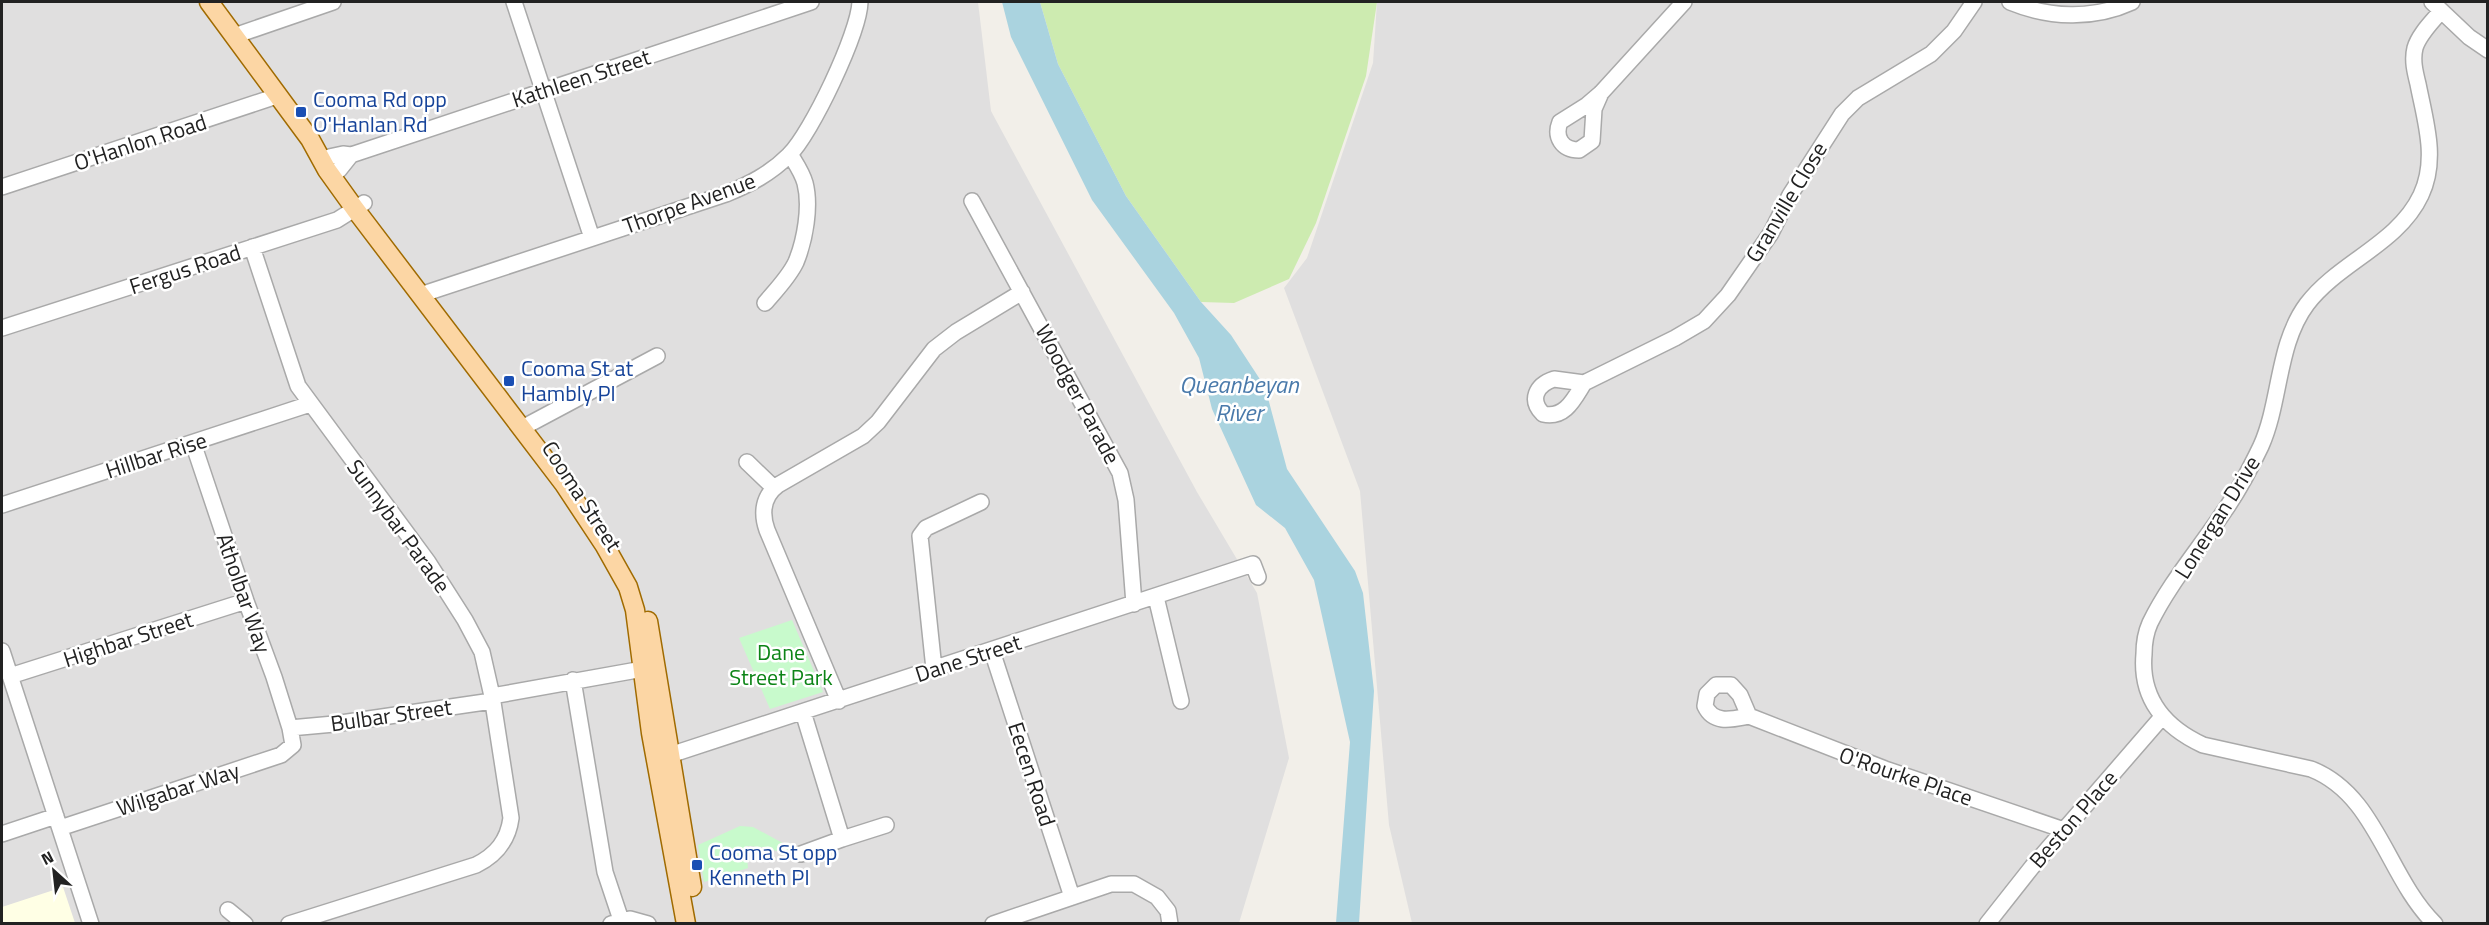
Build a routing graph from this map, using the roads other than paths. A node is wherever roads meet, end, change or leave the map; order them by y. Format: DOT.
graph roads {
  1 [pos="209,2"];
  2 [pos="333,2"];
  3 [pos="514,2"];
  4 [pos="811,2"];
  5 [pos="860,2"];
  6 [pos="1684,2"];
  7 [pos="1974,2"];
  8 [pos="2010,2"];
  9 [pos="2132,2"];
  10 [pos="2437,6"];
  11 [pos="234,36"];
  12 [pos="2487,50"];
  13 [pos="543,91"];
  14 [pos="1601,93"];
  15 [pos="277,96"];
  16 [pos="1572,114"];
  17 [pos="1594,128"];
  18 [pos="310,139"];
  19 [pos="790,154"];
  20 [pos="334,164"];
  21 [pos="2,187"];
  22 [pos="972,201"];
  23 [pos="360,206"];
  24 [pos="592,238"];
  25 [pos="252,247"];
  26 [pos="1022,292"];
  27 [pos="425,294"];
  28 [pos="765,303"];
  29 [pos="2,327"];
  30 [pos="657,356"];
  31 [pos="1584,383"];
  32 [pos="310,404"];
  33 [pos="527,425"];
  34 [pos="193,443"];
  35 [pos="747,462"];
  36 [pos="774,488"];
  37 [pos="981,502"];
  38 [pos="2,505"];
  39 [pos="1258,577"];
  40 [pos="1156,597"];
  41 [pos="246,601"];
  42 [pos="1134,604"];
  43 [pos="2,651"];
  44 [pos="992,651"];
  45 [pos="649,668"];
  46 [pos="934,669"];
  47 [pos="10,676"];
  48 [pos="573,680"];
  49 [pos="648,698"];
  50 [pos="492,699"];
  51 [pos="838,701"];
  52 [pos="1181,701"];
  53 [pos="803,712"];
  54 [pos="1749,716"];
  55 [pos="2162,717"];
  56 [pos="290,728"];
  57 [pos="293,745"];
  58 [pos="670,755"];
  59 [pos="666,813"];
  60 [pos="58,822"];
  61 [pos="886,825"];
  62 [pos="2064,830"];
  63 [pos="2,834"];
  64 [pos="842,839"];
  65 [pos="801,854"];
  66 [pos="1072,897"];
  67 [pos="228,910"];
  68 [pos="616,922"];
  69 [pos="696,923"];
  70 [pos="91,924"];
  71 [pos="245,924"];
  72 [pos="289,924"];
  73 [pos="648,924"];
  74 [pos="686,924"];
  75 [pos="993,924"];
  76 [pos="1170,924"];
  77 [pos="1987,924"];
  78 [pos="2434,924"];
  1 -- 11 [label="main road, Cooma Street"];
  2 -- 11 [label="street"];
  3 -- 13 [label="street"];
  4 -- 13 [label="street, Kathleen Street"];
  5 -- 19 [label="street, Thorpe Avenue"];
  6 -- 14 [label="street"];
  7 -- 31 [label="street, Granville Close"];
  8 -- 9 [label="street"];
  10 -- 12 [label="street"];
  10 -- 55 [label="street, Lonergan Drive"];
  11 -- 15 [label="main road, Cooma Street"];
  13 -- 20 [label="street, Kathleen Street"];
  13 -- 24 [label="street"];
  14 -- 16 [label="street"];
  14 -- 17 [label="street"];
  15 -- 18 [label="main road, Cooma Street"];
  15 -- 21 [label="street, O'Hanlon Road"];
  16 -- 17 [label="street"];
  16 -- 17 [label="street"];
  18 -- 20 [label="main road, Cooma Street"];
  18 -- 23 [label="main road, Cooma Street"];
  19 -- 24 [label="street, Thorpe Avenue"];
  19 -- 28 [label="street"];
  20 -- 23 [label="main road, Cooma Street"];
  22 -- 26 [label="street, Woodger Parade"];
  23 -- 25 [label="street, Fergus Road"];
  23 -- 27 [label="main road, Cooma Street"];
  24 -- 27 [label="street, Thorpe Avenue"];
  25 -- 29 [label="street, Fergus Road"];
  25 -- 32 [label="street, Sunnybar Parade"];
  26 -- 36 [label="street"];
  26 -- 42 [label="street, Woodger Parade"];
  27 -- 33 [label="main road, Cooma Street"];
  30 -- 33 [label="street"];
  32 -- 34 [label="street, Hillbar Rise"];
  32 -- 50 [label="street, Sunnybar Parade"];
  33 -- 45 [label="main road, Cooma Street"];
  34 -- 38 [label="street, Hillbar Rise"];
  34 -- 41 [label="street, Atholbar Way"];
  35 -- 36 [label="street"];
  36 -- 51 [label="street"];
  37 -- 46 [label="street"];
  39 -- 40 [label="street, Dane Street"];
  40 -- 42 [label="street, Dane Street"];
  40 -- 52 [label="street"];
  41 -- 47 [label="street, Highbar Street"];
  41 -- 56 [label="street, Atholbar Way"];
  42 -- 44 [label="street, Dane Street"];
  43 -- 47 [label="street"];
  44 -- 46 [label="street, Dane Street"];
  44 -- 66 [label="street, Eecen Road"];
  45 -- 48 [label="street, Bulbar Street"];
  45 -- 49 [label="main road, Cooma Street"];
  45 -- 58 [label="main road, Cooma Street"];
  46 -- 51 [label="street, Dane Street"];
  47 -- 60 [label="street"];
  48 -- 50 [label="street, Bulbar Street"];
  48 -- 68 [label="street"];
  49 -- 58 [label="main road"];
  49 -- 59 [label="main road, Cooma Street"];
  50 -- 56 [label="street, Bulbar Street"];
  50 -- 72 [label="street, Sunnybar Parade"];
  51 -- 53 [label="street, Dane Street"];
  53 -- 58 [label="street, Dane Street"];
  53 -- 64 [label="street"];
  54 -- 62 [label="street, O'Rourke Place"];
  55 -- 62 [label="street, Beston Place"];
  55 -- 78 [label="street, Lonergan Drive"];
  56 -- 57 [label="street, Atholbar Way"];
  57 -- 60 [label="street, Wilgabar Way"];
  58 -- 59 [label="main road"];
  58 -- 69 [label="main road, Cooma Street"];
  59 -- 74 [label="main road, Cooma Street"];
  60 -- 63 [label="street, Wilgabar Way"];
  60 -- 70 [label="street"];
  61 -- 64 [label="street"];
  62 -- 77 [label="street, Beston Place"];
  64 -- 65 [label="street"];
  66 -- 75 [label="street"];
  66 -- 76 [label="street"];
  67 -- 71 [label="street"];
  68 -- 73 [label="street"];
}
